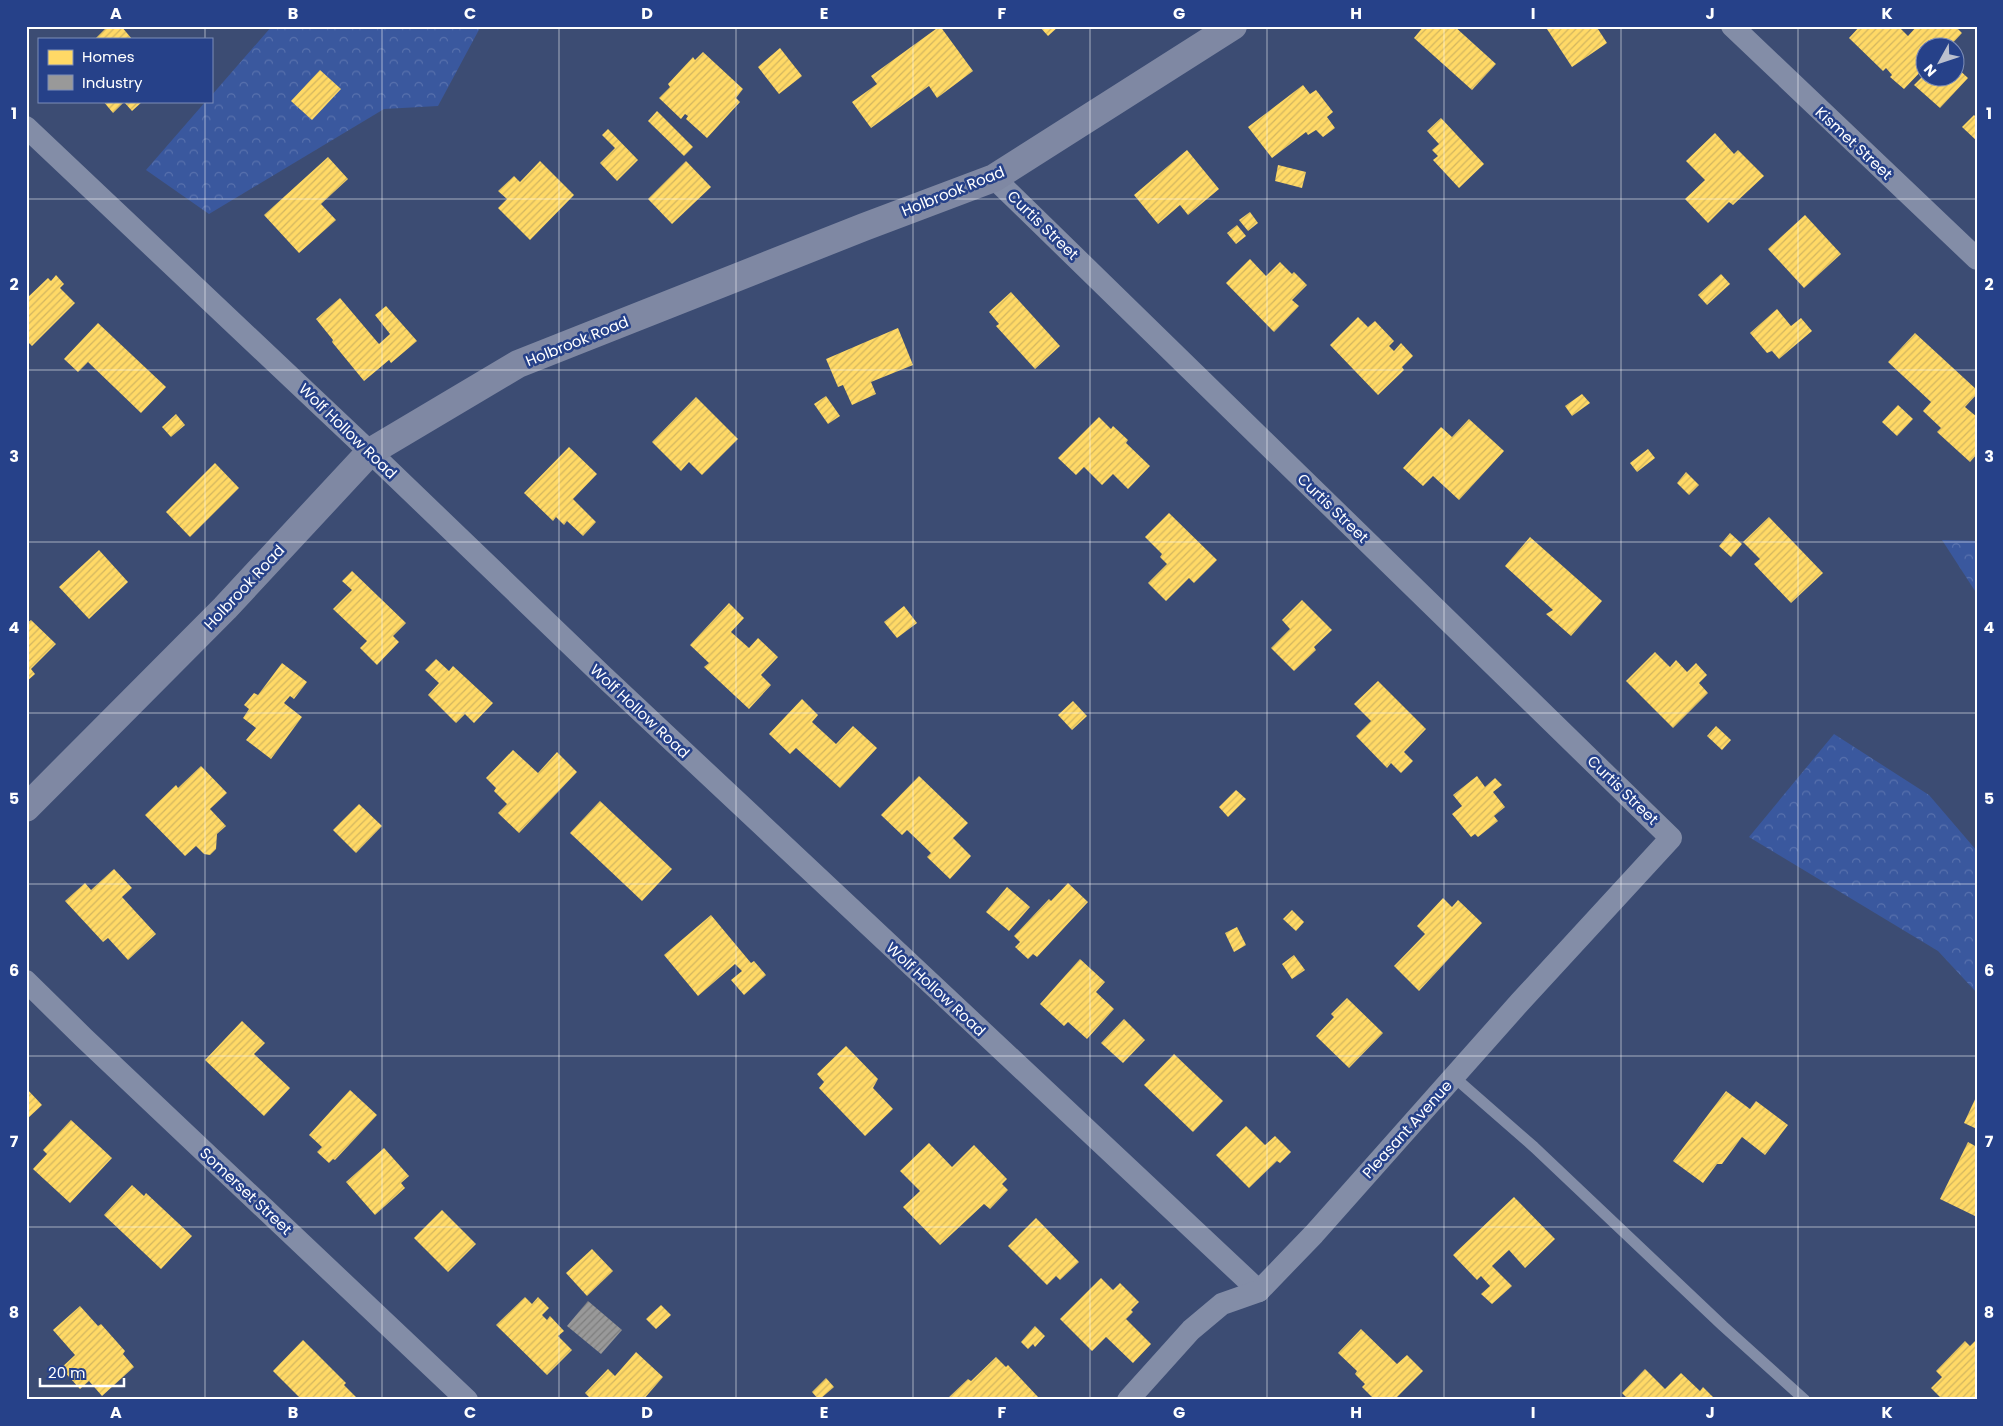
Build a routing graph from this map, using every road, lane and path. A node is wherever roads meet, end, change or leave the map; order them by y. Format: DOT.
graph roads {
  1 [pos="1233,26"];
  2 [pos="1732,26"];
  3 [pos="26,127"];
  4 [pos="994,178"];
  5 [pos="1977,259"];
  6 [pos="370,452"];
  7 [pos="26,808"];
  8 [pos="1671,838"];
  9 [pos="26,981"];
  10 [pos="1454,1077"];
  11 [pos="1259,1291"];
  12 [pos="468,1400"];
  13 [pos="1128,1400"];
  14 [pos="1805,1400"];
  1 -- 4 [label="street, Holbrook Road"];
  2 -- 5 [label="street, Kismet Street"];
  3 -- 6 [label="street, Wolf Hollow Road"];
  4 -- 6 [label="street, Holbrook Road"];
  4 -- 8 [label="street, Curtis Street"];
  6 -- 7 [label="street, Holbrook Road"];
  6 -- 11 [label="street, Wolf Hollow Road"];
  8 -- 10 [label="street, Pleasant Avenue"];
  9 -- 12 [label="street, Somerset Street"];
  10 -- 11 [label="street, Pleasant Avenue"];
  10 -- 14 [label="lane"];
  11 -- 13 [label="street, Pleasant Avenue"];
}
